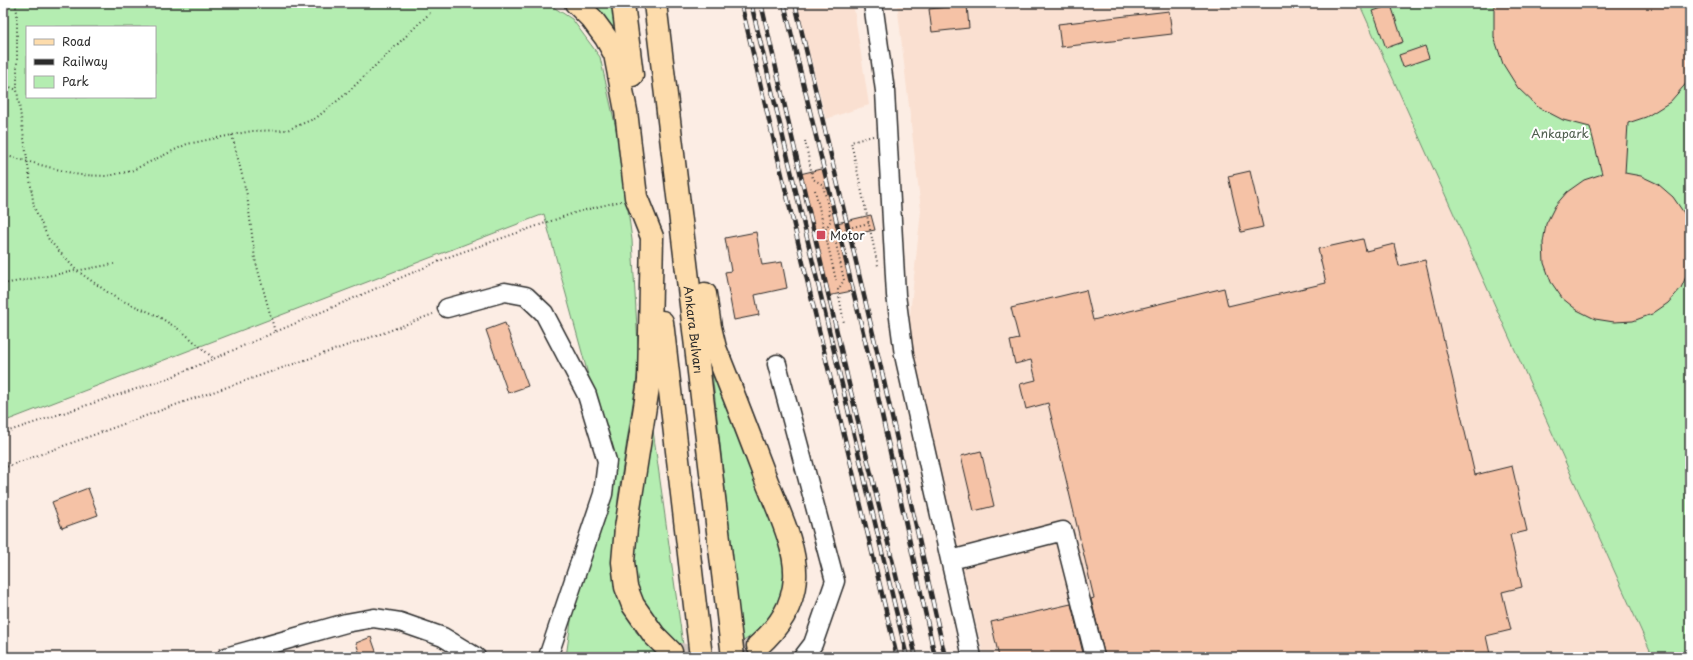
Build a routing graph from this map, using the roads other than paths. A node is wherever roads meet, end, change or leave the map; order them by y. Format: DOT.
graph roads {
  1 [pos="576,3"];
  2 [pos="623,3"];
  3 [pos="655,3"];
  4 [pos="873,3"];
  5 [pos="665,79"];
  6 [pos="652,237"];
  7 [pos="446,308"];
  8 [pos="777,364"];
  9 [pos="951,560"];
  10 [pos="758,646"];
  11 [pos="671,652"];
  12 [pos="226,657"];
  13 [pos="476,657"];
  14 [pos="548,657"];
  15 [pos="701,657"];
  16 [pos="733,657"];
  17 [pos="804,657"];
  18 [pos="972,657"];
  19 [pos="1095,657"];
  1 -- 6 [label="main road"];
  2 -- 6 [label="main road"];
  3 -- 5 [label="main road, Ankara Bulvarı"];
  4 -- 9 [label="street"];
  5 -- 10 [label="main road"];
  5 -- 16 [label="main road, Ankara Bulvarı"];
  6 -- 11 [label="main road"];
  6 -- 15 [label="main road"];
  7 -- 14 [label="street"];
  8 -- 17 [label="street"];
  9 -- 18 [label="street"];
  9 -- 19 [label="street"];
  12 -- 13 [label="street"];
}
